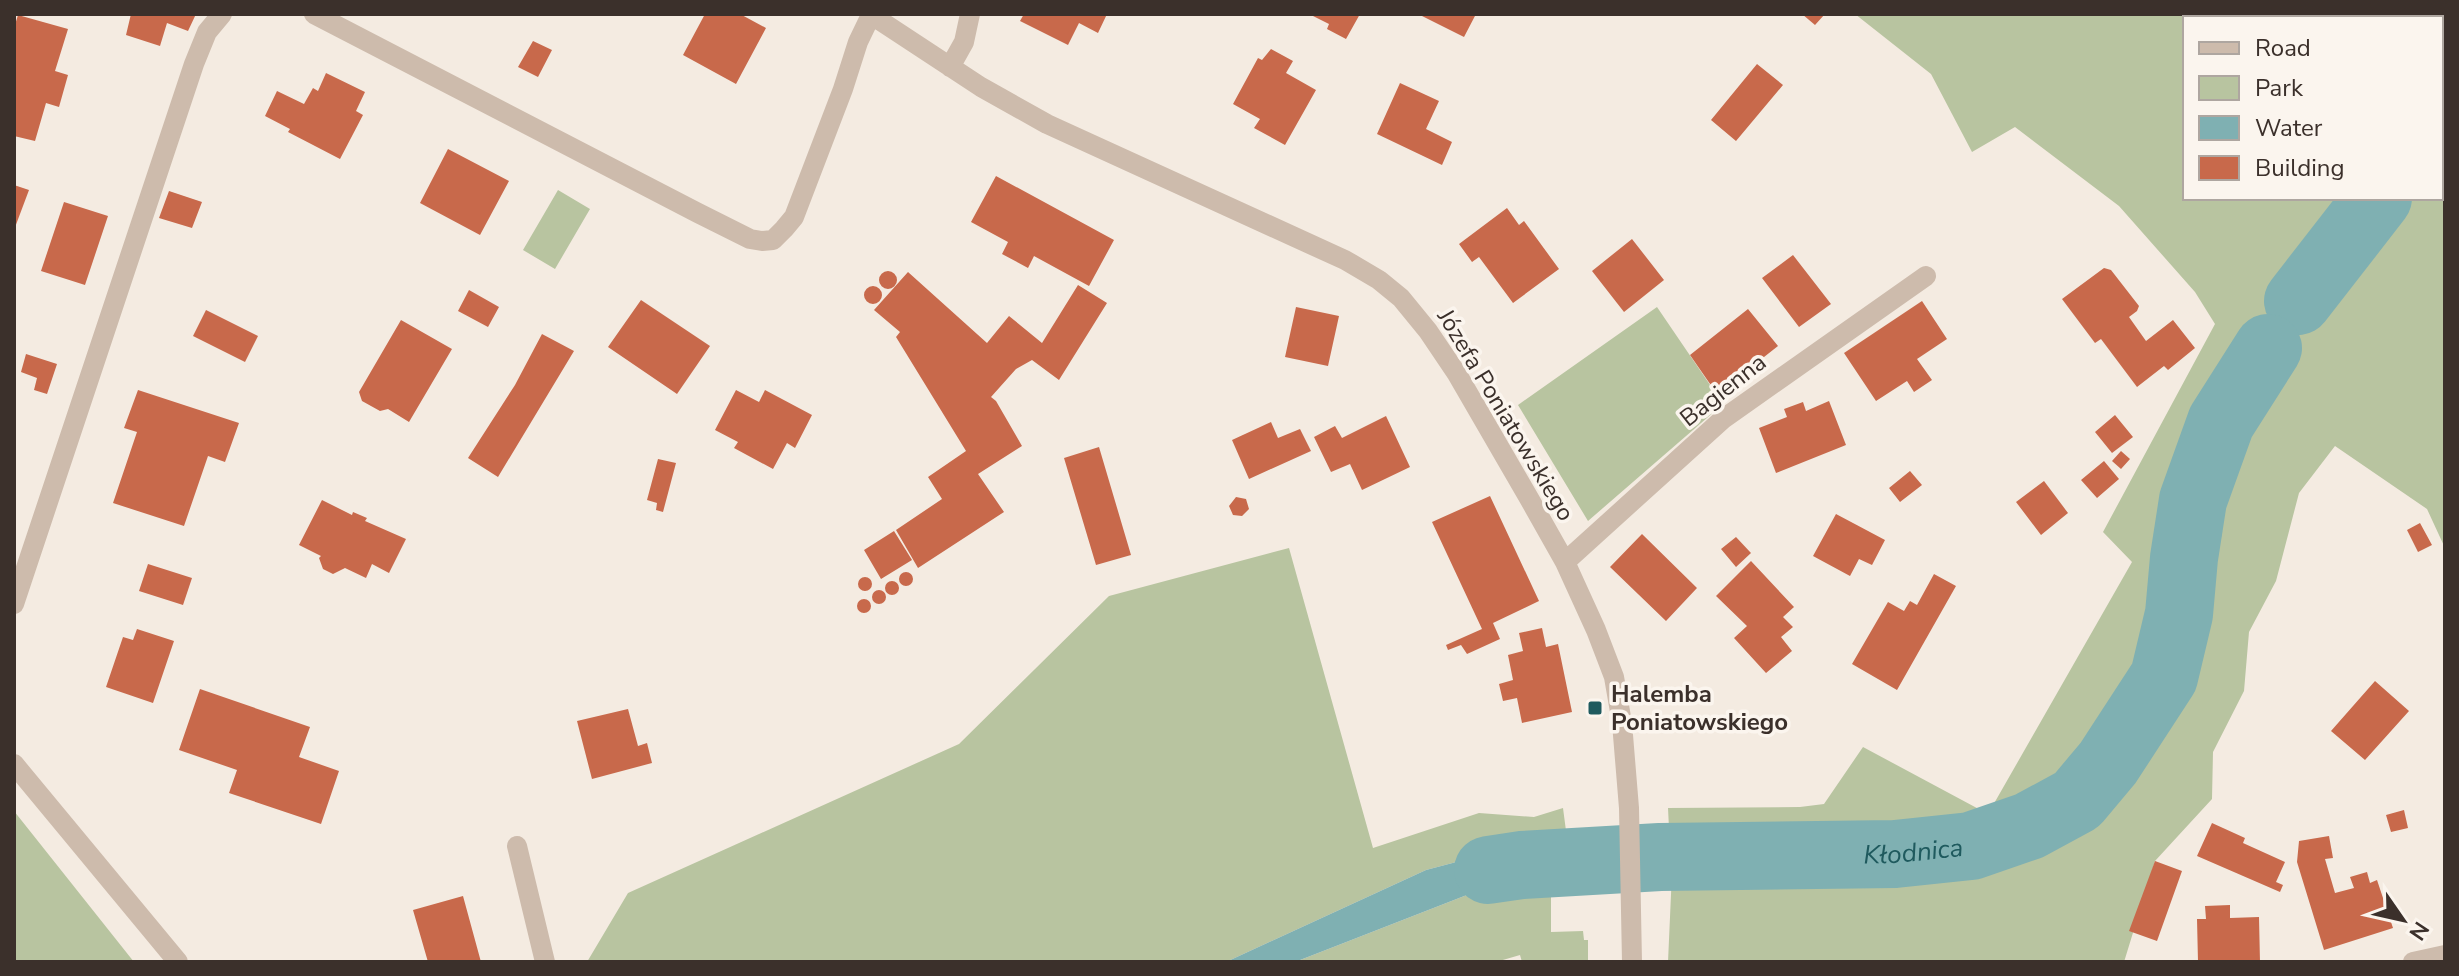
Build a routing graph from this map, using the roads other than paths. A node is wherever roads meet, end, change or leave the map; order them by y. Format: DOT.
graph roads {
  1 [pos="222,14"];
  2 [pos="314,14"];
  3 [pos="970,14"];
  4 [pos="871,15"];
  5 [pos="950,67"];
  6 [pos="1926,276"];
  7 [pos="1565,562"];
  8 [pos="14,604"];
  9 [pos="14,764"];
  10 [pos="517,846"];
  11 [pos="2445,955"];
  12 [pos="178,962"];
  13 [pos="545,962"];
  14 [pos="1632,962"];
  15 [pos="2413,962"];
  1 -- 8 [label="street"];
  2 -- 4 [label="street"];
  3 -- 5 [label="street"];
  4 -- 5 [label="street, Józefa Poniatowskiego"];
  5 -- 7 [label="street, Józefa Poniatowskiego"];
  6 -- 7 [label="street, Bagienna"];
  7 -- 14 [label="street, Józefa Poniatowskiego"];
  9 -- 12 [label="street"];
  10 -- 13 [label="street"];
  11 -- 15 [label="street"];
}
